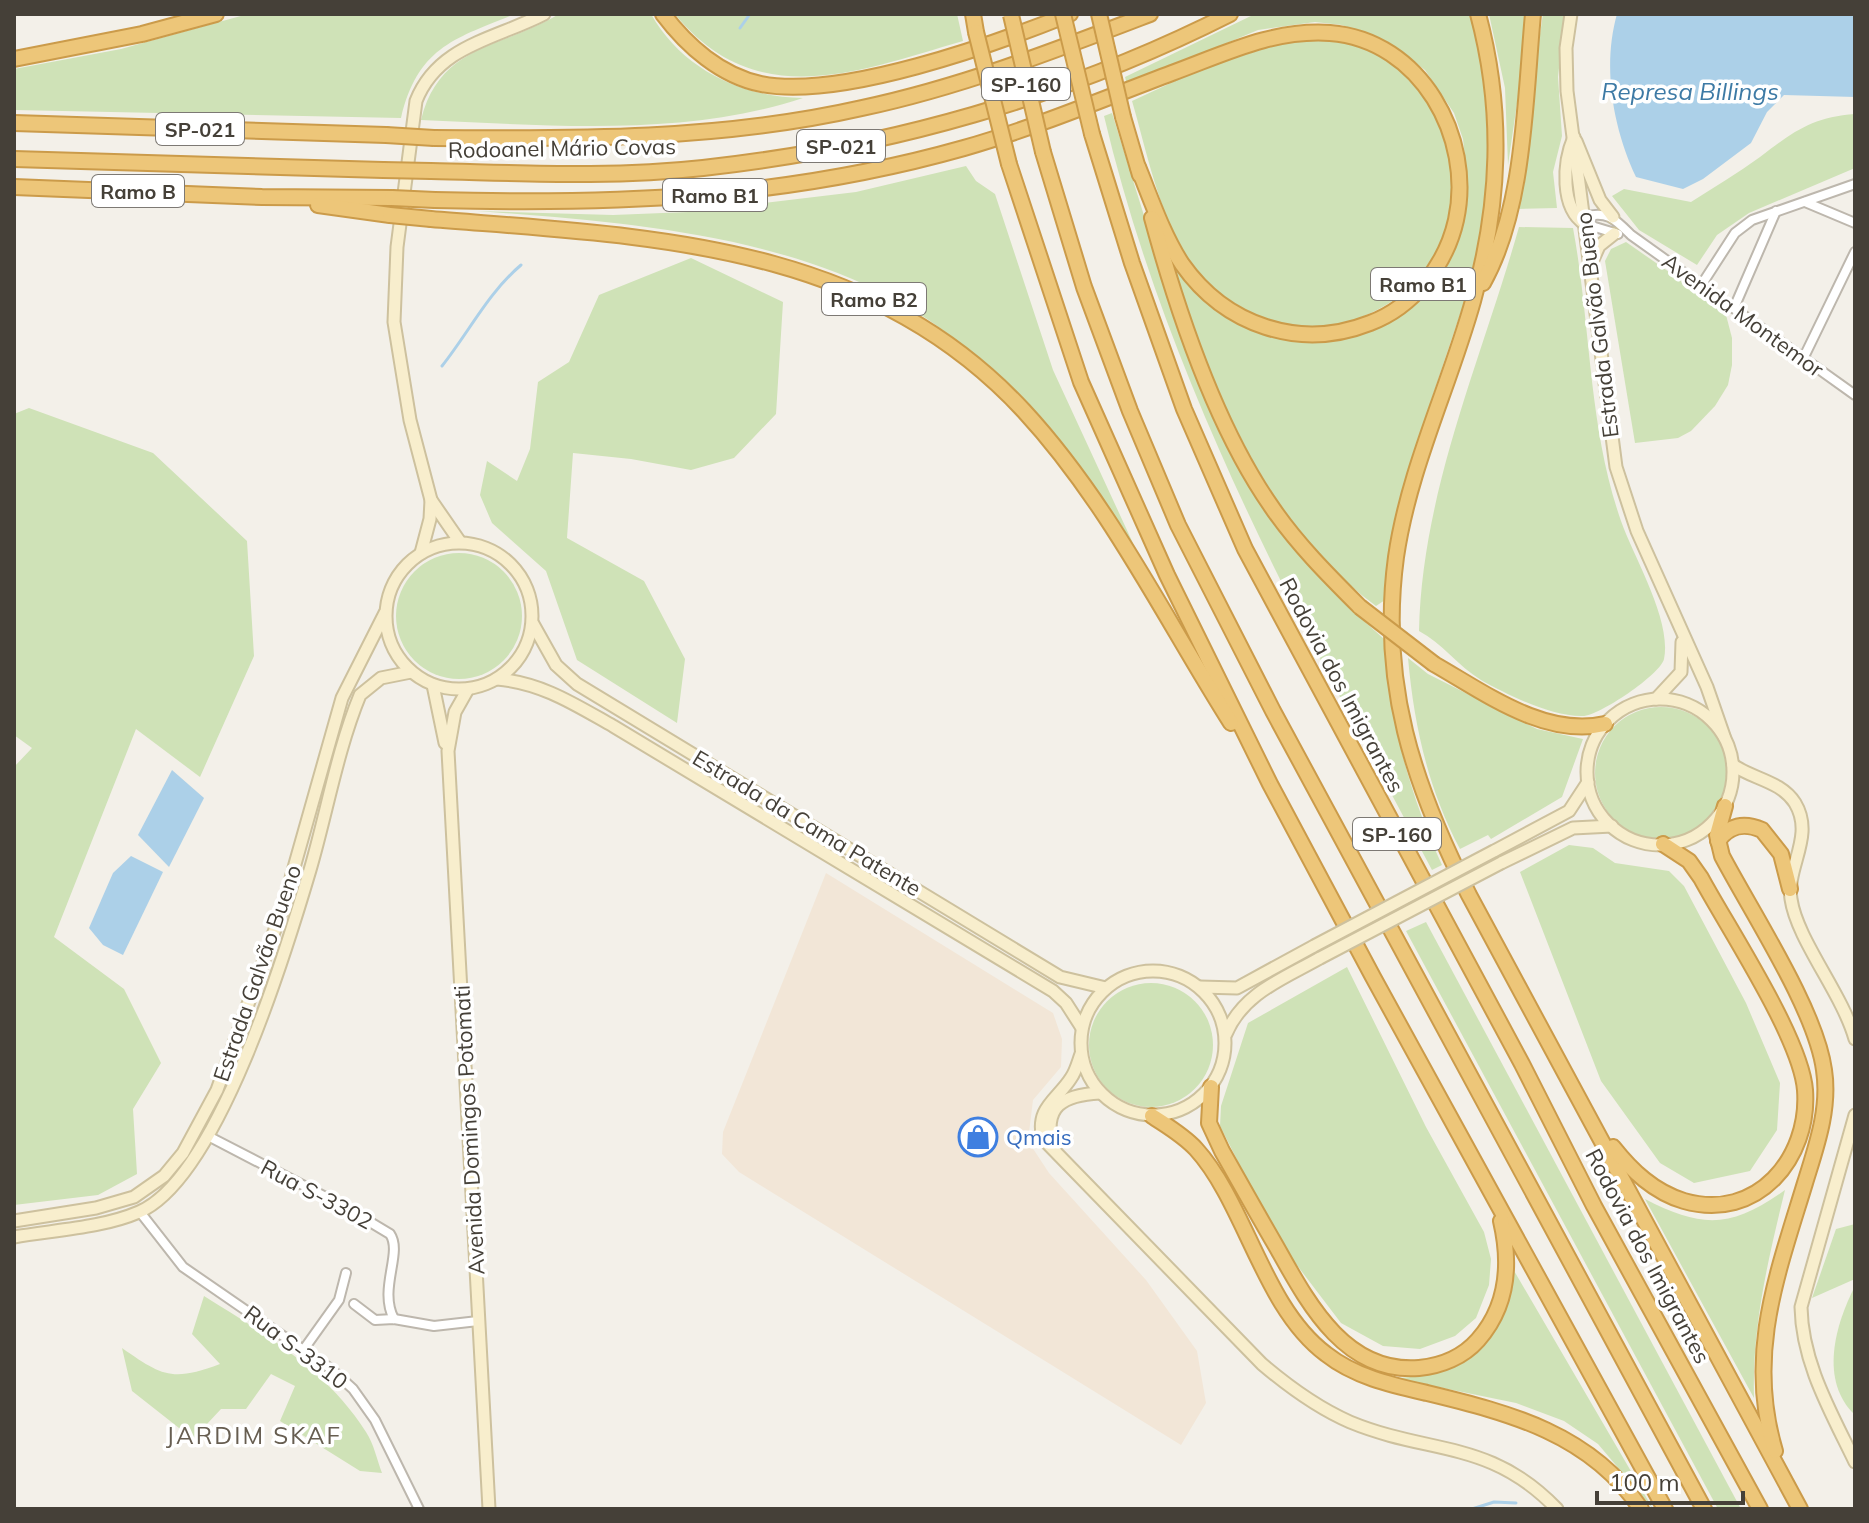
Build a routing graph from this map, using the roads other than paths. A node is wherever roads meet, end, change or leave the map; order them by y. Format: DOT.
graph roads {
  1 [pos="216,14"];
  2 [pos="544,14"];
  3 [pos="663,14"];
  4 [pos="1063,14"];
  5 [pos="1070,14"];
  6 [pos="1099,14"];
  7 [pos="1150,14"];
  8 [pos="1230,14"];
  9 [pos="1478,14"];
  10 [pos="1533,14"];
  11 [pos="1571,14"];
  12 [pos="1011,15"];
  13 [pos="974,20"];
  14 [pos="14,59"];
  15 [pos="14,123"];
  16 [pos="1574,137"];
  17 [pos="14,159"];
  18 [pos="1138,167"];
  19 [pos="1855,184"];
  20 [pos="14,187"];
  21 [pos="262,197"];
  22 [pos="1804,202"];
  23 [pos="1776,210"];
  24 [pos="1613,217"];
  25 [pos="1584,220"];
  26 [pos="1855,223"];
  27 [pos="1614,234"];
  28 [pos="1631,235"];
  29 [pos="1855,252"];
  30 [pos="1590,268"];
  31 [pos="1702,284"];
  32 [pos="1473,302"];
  33 [pos="1734,308"];
  34 [pos="1803,359"];
  35 [pos="1855,395"];
  36 [pos="431,500"];
  37 [pos="460,542"];
  38 [pos="421,553"];
  39 [pos="385,613"];
  40 [pos="533,624"];
  41 [pos="1678,625"];
  42 [pos="411,672"];
  43 [pos="497,679"];
  44 [pos="433,685"];
  45 [pos="468,689"];
  46 [pos="1656,699"];
  47 [pos="1605,724"];
  48 [pos="1724,736"];
  49 [pos="448,751"];
  50 [pos="1733,765"];
  51 [pos="1756,777"];
  52 [pos="1588,782"];
  53 [pos="1270,784"];
  54 [pos="1732,787"];
  55 [pos="1725,806"];
  56 [pos="1612,826"];
  57 [pos="1718,841"];
  58 [pos="1663,844"];
  59 [pos="1790,889"];
  60 [pos="1200,987"];
  61 [pos="1106,988"];
  62 [pos="1082,1028"];
  63 [pos="1226,1035"];
  64 [pos="1855,1039"];
  65 [pos="1081,1054"];
  66 [pos="1211,1087"];
  67 [pos="1100,1093"];
  68 [pos="1855,1115"];
  69 [pos="1152,1116"];
  70 [pos="1592,1122"];
  71 [pos="208,1136"];
  72 [pos="1054,1151"];
  73 [pos="1497,1201"];
  74 [pos="140,1212"];
  75 [pos="14,1221"];
  76 [pos="14,1237"];
  77 [pos="346,1273"];
  78 [pos="354,1304"];
  79 [pos="394,1319"];
  80 [pos="478,1321"];
  81 [pos="304,1349"];
  82 [pos="1855,1462"];
  83 [pos="1785,1482"];
  84 [pos="419,1509"];
  85 [pos="489,1509"];
  86 [pos="1557,1509"];
  87 [pos="1641,1509"];
  88 [pos="1665,1509"];
  89 [pos="1704,1509"];
  90 [pos="1760,1509"];
  91 [pos="1800,1509"];
  1 -- 14 [label="highway"];
  2 -- 36 [label="main road"];
  3 -- 5 [label="highway"];
  4 -- 90 [label="highway, Rodovia dos Imigrantes / SP-160, bridge"];
  6 -- 18 [label="highway, bridge"];
  7 -- 15 [label="highway, Rodoanel Mário Covas / SP-021, bridge"];
  8 -- 17 [label="highway, Rodoanel Mário Covas / SP-021, bridge"];
  9 -- 32 [label="highway"];
  10 -- 32 [label="highway"];
  11 -- 16 [label="main road"];
  12 -- 89 [label="highway, SP-160, bridge"];
  13 -- 53 [label="highway, bridge"];
  16 -- 24 [label="main road"];
  16 -- 25 [label="main road, Estrada Galvão Bueno"];
  18 -- 21 [label="highway, Ramo B1, bridge"];
  18 -- 47 [label="highway, bridge"];
  19 -- 22 [label="street"];
  20 -- 21 [label="highway, Ramo B"];
  21 -- 53 [label="highway, Ramo B2, bridge"];
  22 -- 23 [label="street"];
  22 -- 26 [label="street"];
  23 -- 31 [label="street"];
  23 -- 33 [label="street"];
  24 -- 25 [label="street"];
  24 -- 28 [label="street, Avenida Montemor"];
  25 -- 27 [label="street"];
  25 -- 30 [label="main road, Estrada Galvão Bueno"];
  27 -- 28 [label="street"];
  27 -- 30 [label="main road"];
  28 -- 31 [label="street, Avenida Montemor"];
  29 -- 34 [label="street"];
  30 -- 41 [label="main road, Estrada Galvão Bueno"];
  31 -- 33 [label="street, Avenida Montemor"];
  32 -- 70 [label="highway"];
  33 -- 34 [label="street, Avenida Montemor"];
  34 -- 35 [label="street, Avenida Montemor"];
  36 -- 37 [label="main road"];
  36 -- 38 [label="main road"];
  37 -- 38 [label="main road"];
  37 -- 40 [label="main road"];
  38 -- 39 [label="main road"];
  39 -- 42 [label="main road"];
  39 -- 75 [label="main road, Estrada Galvão Bueno"];
  40 -- 43 [label="main road"];
  40 -- 61 [label="main road, Estrada da Cama Patente"];
  41 -- 46 [label="main road, Estrada Galvão Bueno"];
  41 -- 48 [label="main road, Estrada Galvão Bueno"];
  42 -- 44 [label="main road"];
  42 -- 71 [label="main road, Estrada Galvão Bueno"];
  43 -- 45 [label="main road"];
  43 -- 62 [label="main road, Estrada da Cama Patente"];
  44 -- 45 [label="main road"];
  44 -- 49 [label="main road, Avenida Domingos Potomati"];
  45 -- 49 [label="main road, Avenida Domingos Potomati"];
  46 -- 47 [label="main road"];
  46 -- 48 [label="main road"];
  47 -- 52 [label="main road"];
  48 -- 50 [label="main road"];
  49 -- 80 [label="main road, Avenida Domingos Potomati"];
  50 -- 51 [label="main road"];
  50 -- 54 [label="main road"];
  51 -- 54 [label="main road"];
  51 -- 59 [label="main road"];
  52 -- 56 [label="main road"];
  52 -- 60 [label="main road, bridge"];
  53 -- 73 [label="highway"];
  54 -- 55 [label="main road"];
  55 -- 57 [label="highway"];
  55 -- 58 [label="main road"];
  56 -- 58 [label="main road"];
  56 -- 63 [label="main road, bridge"];
  57 -- 59 [label="highway"];
  57 -- 83 [label="highway"];
  58 -- 70 [label="highway"];
  59 -- 64 [label="main road"];
  60 -- 61 [label="main road"];
  60 -- 63 [label="main road"];
  61 -- 62 [label="main road"];
  62 -- 65 [label="main road"];
  63 -- 66 [label="main road"];
  65 -- 67 [label="main road"];
  65 -- 72 [label="main road"];
  66 -- 69 [label="main road"];
  66 -- 73 [label="highway"];
  67 -- 69 [label="main road"];
  67 -- 72 [label="main road"];
  68 -- 82 [label="main road"];
  69 -- 87 [label="highway"];
  70 -- 83 [label="highway"];
  71 -- 74 [label="main road, Estrada Galvão Bueno"];
  71 -- 79 [label="street, Rua S-3302"];
  72 -- 86 [label="main road"];
  73 -- 88 [label="highway"];
  74 -- 76 [label="main road, Estrada Galvão Bueno"];
  74 -- 81 [label="street, Rua S-3310"];
  77 -- 81 [label="street"];
  78 -- 79 [label="street"];
  79 -- 80 [label="street"];
  80 -- 85 [label="main road, Avenida Domingos Potomati"];
  81 -- 84 [label="street, Rua S-3310"];
  83 -- 91 [label="highway"];
}
